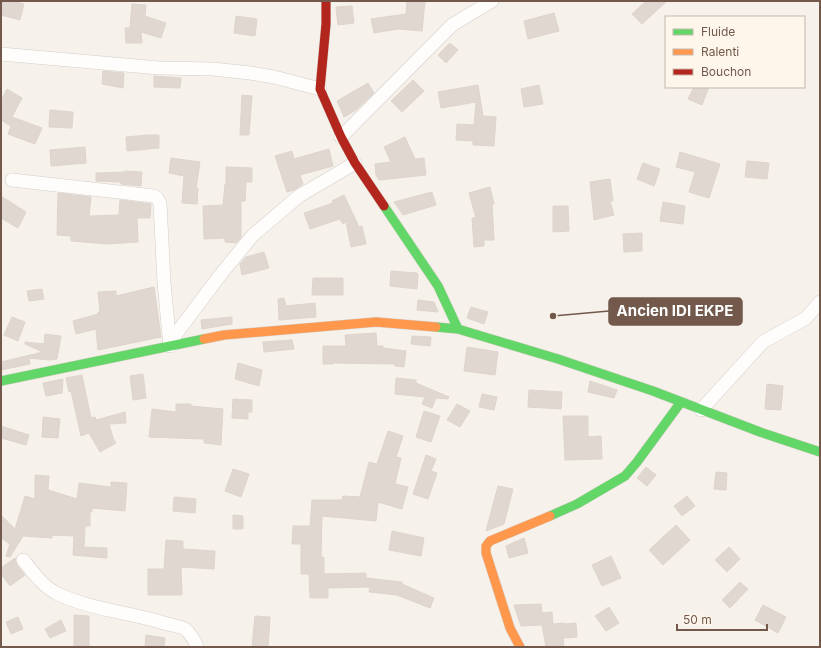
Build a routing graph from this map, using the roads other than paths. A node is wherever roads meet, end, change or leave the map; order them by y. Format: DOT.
graph roads {
  1 [pos="326,1"];
  2 [pos="492,1"];
  3 [pos="1,54"];
  4 [pos="320,89"];
  5 [pos="341,137"];
  6 [pos="355,163"];
  7 [pos="12,180"];
  8 [pos="820,302"];
  9 [pos="458,329"];
  10 [pos="170,344"];
  11 [pos="1,381"];
  12 [pos="681,402"];
  13 [pos="701,410"];
  14 [pos="820,452"];
  15 [pos="23,560"];
  16 [pos="197,647"];
  17 [pos="520,647"];
  1 -- 4 [label="street"];
  2 -- 5 [label="street"];
  3 -- 4 [label="street"];
  4 -- 5 [label="street"];
  5 -- 6 [label="street"];
  6 -- 9 [label="street"];
  6 -- 10 [label="street"];
  7 -- 10 [label="street"];
  8 -- 13 [label="street"];
  9 -- 10 [label="street"];
  9 -- 12 [label="street"];
  10 -- 11 [label="street"];
  12 -- 13 [label="street"];
  12 -- 17 [label="street"];
  13 -- 14 [label="street"];
  15 -- 16 [label="street"];
}
